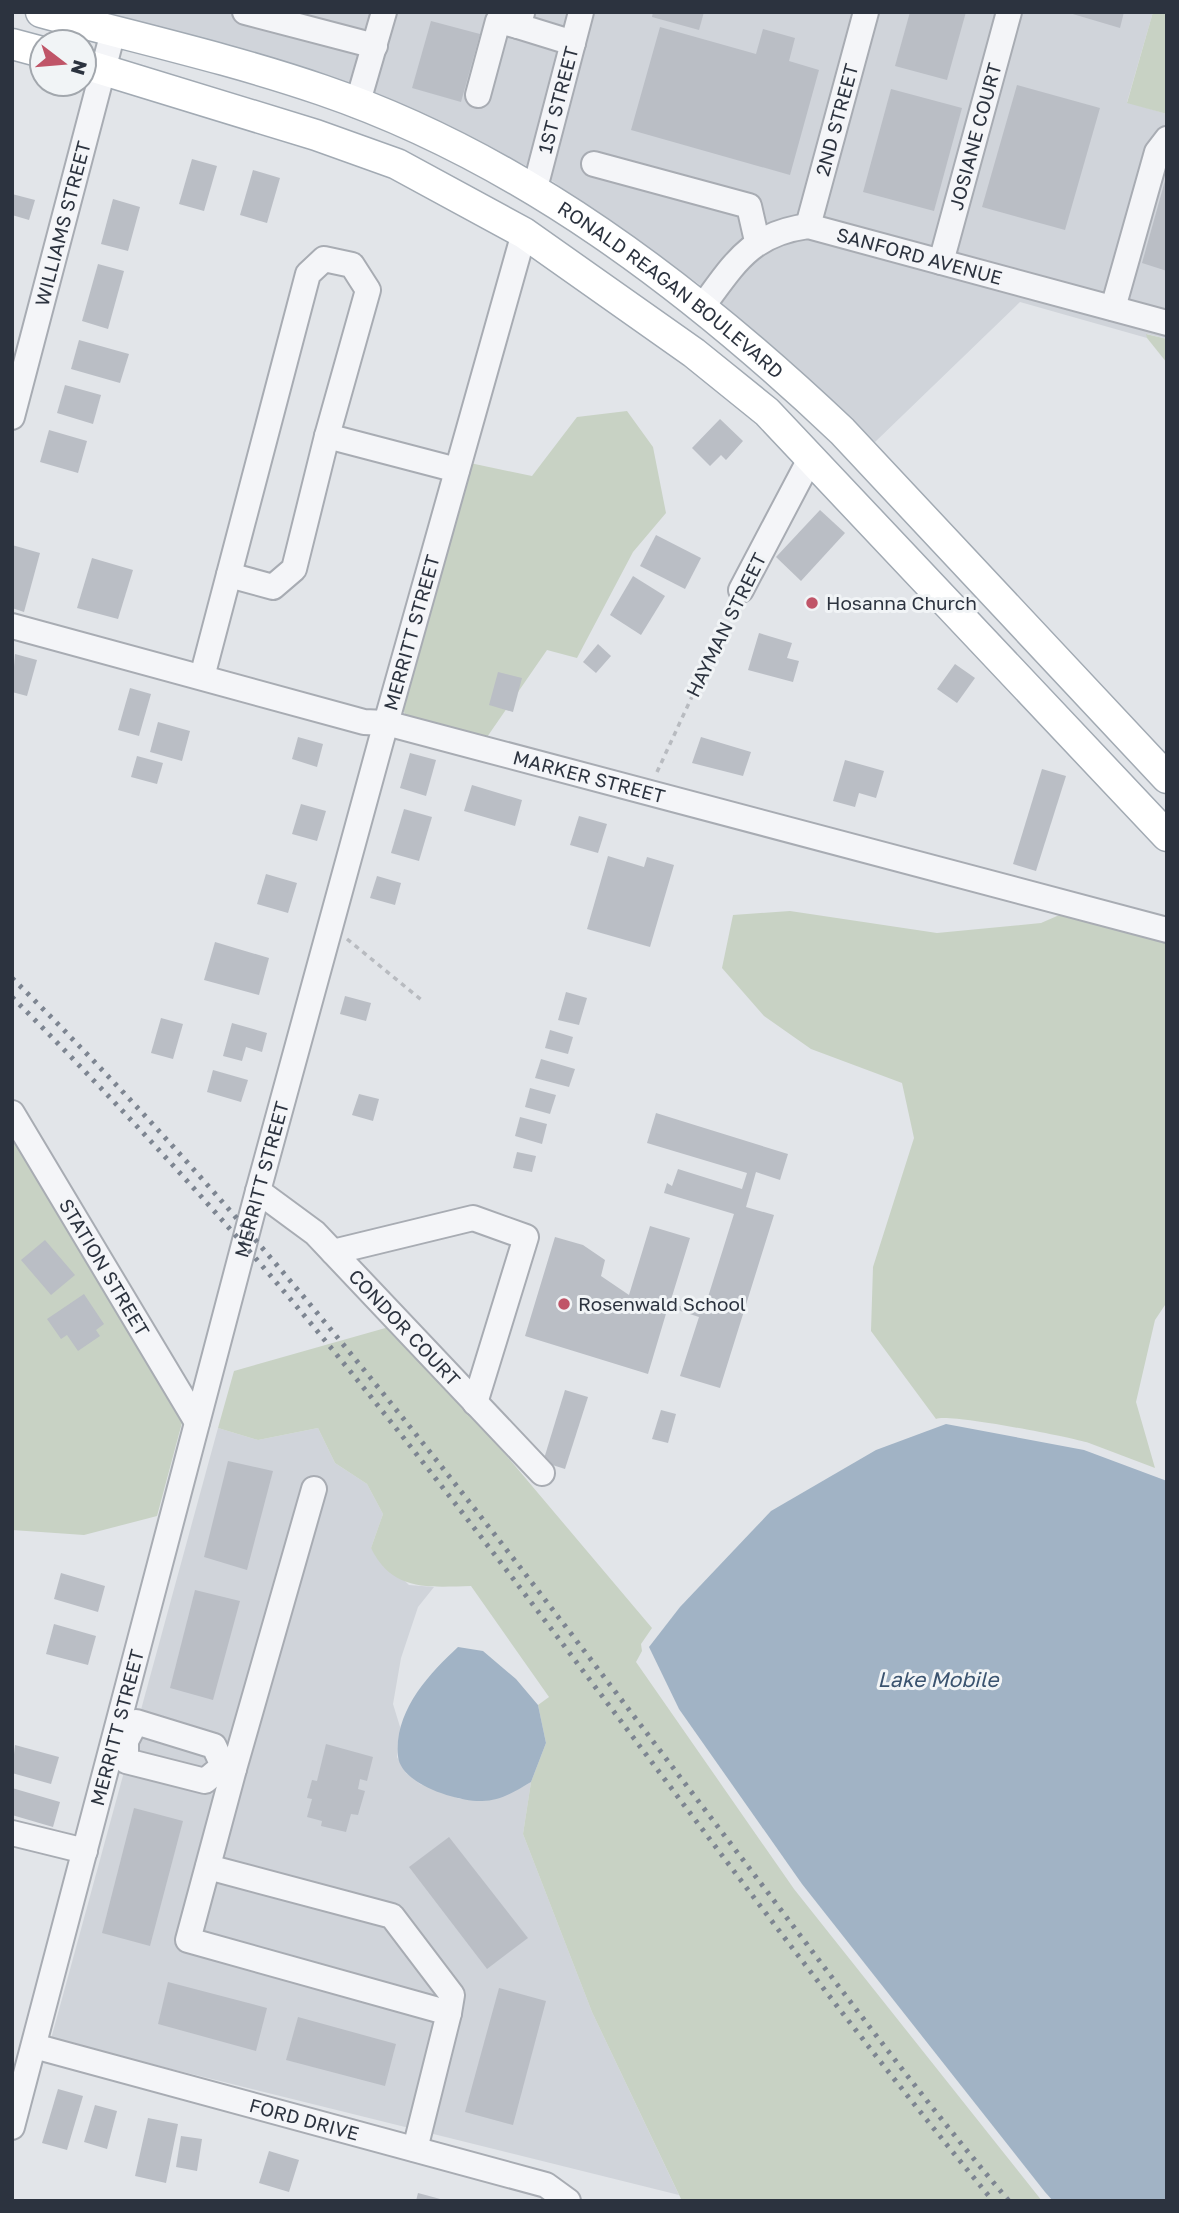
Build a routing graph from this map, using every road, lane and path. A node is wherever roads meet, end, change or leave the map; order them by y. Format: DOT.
graph roads {
  1 [pos="41,12"];
  2 [pos="245,12"];
  3 [pos="383,12"];
  4 [pos="581,12"];
  5 [pos="866,12"];
  6 [pos="1009,12"];
  7 [pos="520,19"];
  8 [pos="113,32"];
  9 [pos="573,43"];
  10 [pos="375,46"];
  11 [pos="98,59"];
  12 [pos="98,67"];
  13 [pos="478,95"];
  14 [pos="87,98"];
  15 [pos="357,105"];
  16 [pos="1167,139"];
  17 [pos="594,164"];
  18 [pos="535,188"];
  19 [pos="808,226"];
  20 [pos="524,233"];
  21 [pos="757,242"];
  22 [pos="941,262"];
  23 [pos="702,307"];
  24 [pos="1113,308"];
  25 [pos="1167,323"];
  26 [pos="12,417"];
  27 [pos="327,436"];
  28 [pos="810,459"];
  29 [pos="457,471"];
  30 [pos="229,575"];
  31 [pos="741,590"];
  32 [pos="12,626"];
  33 [pos="202,677"];
  34 [pos="386,723"];
  35 [pos="1167,778"];
  36 [pos="647,794"];
  37 [pos="1167,836"];
  38 [pos="1167,930"];
  39 [pos="330,932"];
  40 [pos="424,1002"];
  41 [pos="12,1113"];
  42 [pos="258,1191"];
  43 [pos="332,1252"];
  44 [pos="475,1404"];
  45 [pos="197,1422"];
  46 [pos="541,1473"];
  47 [pos="314,1489"];
  48 [pos="120,1740"];
  49 [pos="229,1767"];
  50 [pos="12,1833"];
  51 [pos="85,1851"];
  52 [pos="208,1867"];
  53 [pos="449,2012"];
  54 [pos="34,2046"];
  55 [pos="12,2127"];
  56 [pos="415,2149"];
  57 [pos="568,2201"];
  1 -- 8 [label="main road, RONALD REAGAN BOULEVARD"];
  2 -- 10 [label="street"];
  3 -- 10 [label="street"];
  4 -- 9 [label="street, 1ST STREET"];
  5 -- 19 [label="street, 2ND STREET"];
  6 -- 22 [label="street, JOSIANE COURT"];
  7 -- 9 [label="street"];
  7 -- 13 [label="street"];
  8 -- 11 [label="street, WILLIAMS STREET"];
  8 -- 15 [label="main road, RONALD REAGAN BOULEVARD"];
  9 -- 18 [label="street, 1ST STREET"];
  10 -- 15 [label="street"];
  12 -- 20 [label="main road, RONALD REAGAN BOULEVARD"];
  14 -- 26 [label="street, WILLIAMS STREET"];
  15 -- 18 [label="main road, RONALD REAGAN BOULEVARD"];
  16 -- 24 [label="street"];
  17 -- 21 [label="street"];
  18 -- 20 [label="main road"];
  18 -- 23 [label="main road, RONALD REAGAN BOULEVARD"];
  19 -- 21 [label="street, SANFORD AVENUE"];
  19 -- 22 [label="street, SANFORD AVENUE"];
  20 -- 28 [label="main road, RONALD REAGAN BOULEVARD"];
  20 -- 29 [label="street, MERRITT STREET"];
  21 -- 23 [label="street, SANFORD AVENUE"];
  22 -- 24 [label="street, SANFORD AVENUE"];
  23 -- 35 [label="main road, RONALD REAGAN BOULEVARD"];
  24 -- 25 [label="street, SANFORD AVENUE"];
  27 -- 29 [label="street"];
  27 -- 30 [label="street"];
  27 -- 30 [label="street"];
  28 -- 31 [label="street, HAYMAN STREET"];
  28 -- 37 [label="main road, RONALD REAGAN BOULEVARD"];
  29 -- 34 [label="street, MERRITT STREET"];
  30 -- 33 [label="street"];
  31 -- 36 [label="path, HAYMAN STREET"];
  32 -- 33 [label="street, MARKER STREET"];
  33 -- 34 [label="street, MARKER STREET"];
  34 -- 36 [label="street, MARKER STREET"];
  34 -- 39 [label="street, MERRITT STREET"];
  36 -- 38 [label="street, MARKER STREET"];
  39 -- 40 [label="path"];
  39 -- 42 [label="street, MERRITT STREET"];
  41 -- 45 [label="street, STATION STREET"];
  42 -- 43 [label="street, CONDOR COURT"];
  42 -- 45 [label="street, MERRITT STREET"];
  43 -- 44 [label="street, CONDOR COURT"];
  43 -- 44 [label="street"];
  44 -- 46 [label="street, CONDOR COURT"];
  45 -- 48 [label="street, MERRITT STREET"];
  47 -- 49 [label="street"];
  48 -- 49 [label="street"];
  48 -- 49 [label="street"];
  48 -- 51 [label="street, MERRITT STREET"];
  49 -- 52 [label="street"];
  50 -- 51 [label="street"];
  51 -- 54 [label="street, MERRITT STREET"];
  52 -- 53 [label="street"];
  52 -- 53 [label="street"];
  53 -- 56 [label="street"];
  54 -- 55 [label="street, MERRITT STREET"];
  54 -- 56 [label="street, FORD DRIVE"];
  56 -- 57 [label="street, FORD DRIVE"];
}
